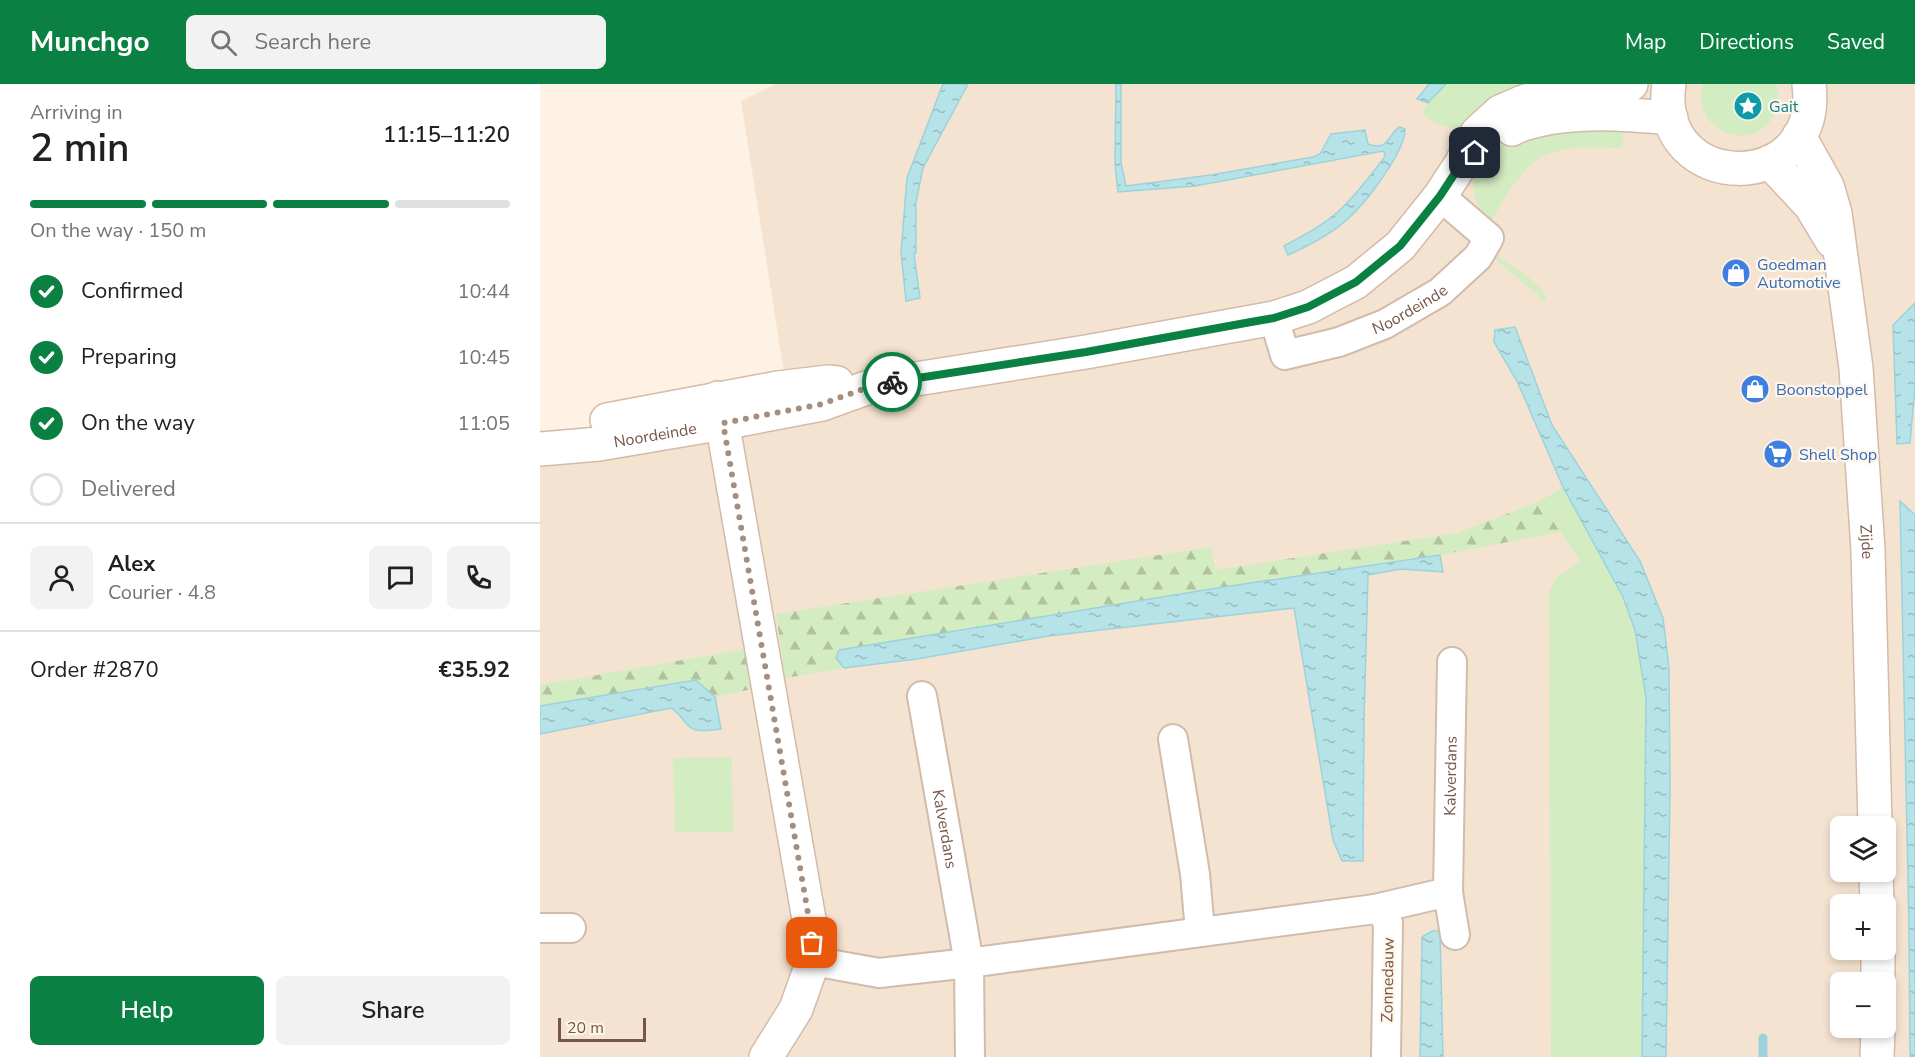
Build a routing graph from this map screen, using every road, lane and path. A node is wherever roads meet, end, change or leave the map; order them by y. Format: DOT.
graph roads {
  1 [pos="1631,84"];
  2 [pos="1670,84"];
  3 [pos="1809,84"];
  4 [pos="1671,118"];
  5 [pos="1799,136"];
  6 [pos="1770,162"];
  7 [pos="1461,164"];
  8 [pos="1440,196"];
  9 [pos="1842,258"];
  10 [pos="1274,318"];
  11 [pos="720,410"];
  12 [pos="540,439"];
  13 [pos="540,449"];
  14 [pos="1452,662"];
  15 [pos="922,696"];
  16 [pos="1173,739"];
  17 [pos="1875,816"];
  18 [pos="1448,892"];
  19 [pos="1375,909"];
  20 [pos="540,928"];
  21 [pos="571,928"];
  22 [pos="1200,931"];
  23 [pos="1455,935"];
  24 [pos="813,961"];
  25 [pos="969,963"];
  26 [pos="1878,1038"];
  27 [pos="766,1057"];
  28 [pos="970,1057"];
  29 [pos="1386,1057"];
  30 [pos="1877,1057"];
  1 -- 7 [label="main road, Noordeinde"];
  2 -- 4 [label="main road"];
  3 -- 5 [label="main road"];
  4 -- 6 [label="main road"];
  4 -- 7 [label="main road, Noordeinde"];
  5 -- 6 [label="main road"];
  5 -- 9 [label="main road, Zijde"];
  6 -- 9 [label="main road, Zijde"];
  7 -- 8 [label="main road, Noordeinde"];
  8 -- 10 [label="main road, Noordeinde"];
  8 -- 10 [label="street, Noordeinde"];
  9 -- 17 [label="main road, Zijde"];
  10 -- 11 [label="main road, Noordeinde"];
  11 -- 12 [label="main road, Noordeinde"];
  11 -- 13 [label="main road, Noordeinde"];
  11 -- 24 [label="main road"];
  14 -- 18 [label="street, Kalverdans"];
  15 -- 25 [label="street, Kalverdans"];
  16 -- 22 [label="street"];
  18 -- 19 [label="street"];
  18 -- 23 [label="street, Kalverdans"];
  19 -- 22 [label="street"];
  19 -- 29 [label="street, Zonnedauw"];
  20 -- 21 [label="street"];
  22 -- 25 [label="street"];
  24 -- 25 [label="street"];
  24 -- 27 [label="main road"];
  25 -- 28 [label="street, Kalverdans"];
  26 -- 30 [label="main road"];
}
